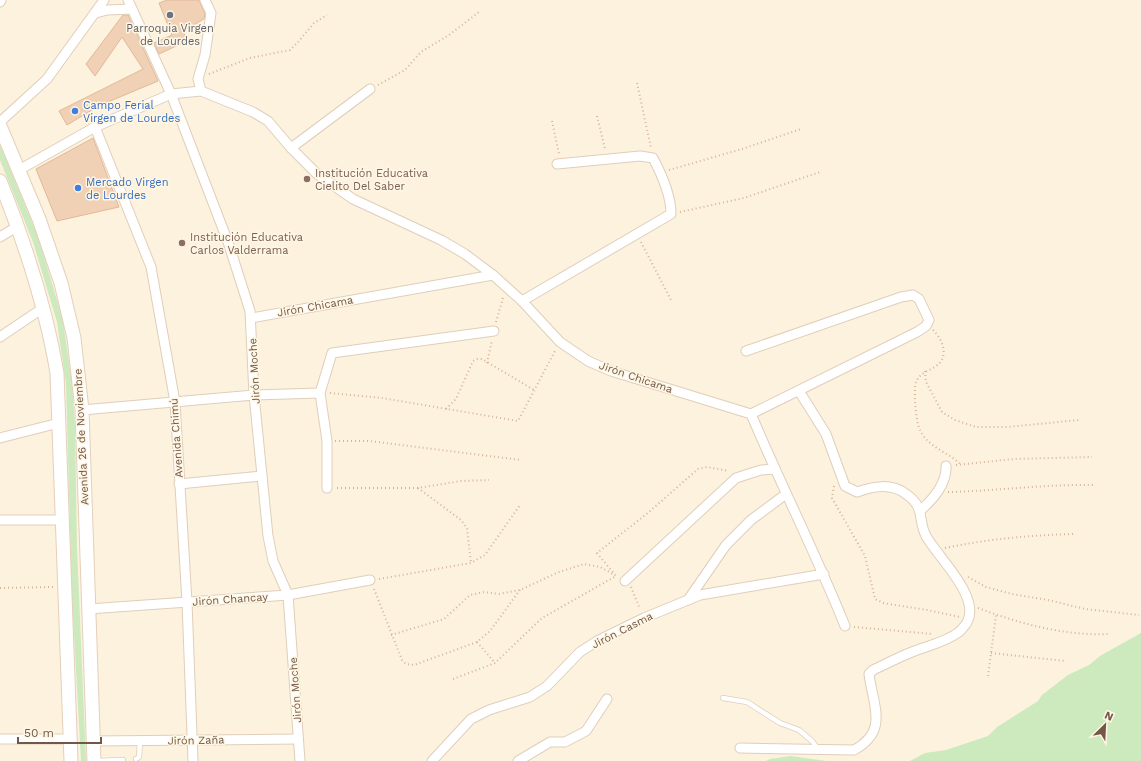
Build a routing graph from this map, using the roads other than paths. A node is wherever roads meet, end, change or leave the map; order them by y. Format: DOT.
graph roads {
  1 [pos="104,0"];
  2 [pos="128,0"];
  3 [pos="205,0"];
  4 [pos="132,9"];
  5 [pos="96,13"];
  6 [pos="370,89"];
  7 [pos="201,91"];
  8 [pos="171,94"];
  9 [pos="0,122"];
  10 [pos="0,126"];
  11 [pos="95,127"];
  12 [pos="291,148"];
  13 [pos="559,164"];
  14 [pos="19,170"];
  15 [pos="0,181"];
  16 [pos="18,226"];
  17 [pos="0,237"];
  18 [pos="493,275"];
  19 [pos="522,301"];
  20 [pos="43,308"];
  21 [pos="251,318"];
  22 [pos="494,331"];
  23 [pos="0,337"];
  24 [pos="746,351"];
  25 [pos="799,391"];
  26 [pos="320,393"];
  27 [pos="254,395"];
  28 [pos="175,402"];
  29 [pos="82,410"];
  30 [pos="751,414"];
  31 [pos="59,423"];
  32 [pos="0,438"];
  33 [pos="946,466"];
  34 [pos="774,469"];
  35 [pos="262,476"];
  36 [pos="179,484"];
  37 [pos="327,488"];
  38 [pos="786,494"];
  39 [pos="921,510"];
  40 [pos="0,520"];
  41 [pos="62,520"];
  42 [pos="824,574"];
  43 [pos="370,580"];
  44 [pos="625,581"];
  45 [pos="288,595"];
  46 [pos="688,600"];
  47 [pos="187,602"];
  48 [pos="88,609"];
  49 [pos="845,626"];
  50 [pos="723,698"];
  51 [pos="607,700"];
  52 [pos="0,739"];
  53 [pos="70,739"];
  54 [pos="298,739"];
  55 [pos="192,740"];
  56 [pos="93,741"];
  57 [pos="140,741"];
  58 [pos="740,748"];
  59 [pos="818,750"];
  60 [pos="136,759"];
  61 [pos="438,759"];
  62 [pos="124,760"];
  63 [pos="71,761"];
  64 [pos="94,761"];
  65 [pos="193,761"];
  66 [pos="300,761"];
  67 [pos="518,761"];
  1 -- 5 [label="street"];
  2 -- 4 [label="street, Jirón Moche"];
  3 -- 7 [label="street"];
  4 -- 5 [label="street"];
  4 -- 8 [label="street, Jirón Moche"];
  5 -- 9 [label="street"];
  6 -- 12 [label="street"];
  7 -- 8 [label="street"];
  7 -- 12 [label="street"];
  8 -- 11 [label="street"];
  8 -- 21 [label="street, Jirón Moche"];
  10 -- 14 [label="main road, Avenida 26 de Noviembre"];
  11 -- 14 [label="street"];
  11 -- 28 [label="street, Avenida Chimú"];
  12 -- 18 [label="street"];
  13 -- 19 [label="street"];
  14 -- 29 [label="main road, Avenida 26 de Noviembre"];
  15 -- 16 [label="main road, Avenida 26 de Noviembre"];
  16 -- 17 [label="street"];
  16 -- 20 [label="main road, Avenida 26 de Noviembre"];
  18 -- 19 [label="street, Jirón Chicama"];
  18 -- 21 [label="street, Jirón Chicama"];
  19 -- 30 [label="street, Jirón Chicama"];
  20 -- 23 [label="street"];
  20 -- 31 [label="main road, Avenida 26 de Noviembre"];
  21 -- 27 [label="street, Jirón Moche"];
  22 -- 26 [label="street"];
  24 -- 25 [label="street"];
  25 -- 30 [label="street"];
  25 -- 39 [label="street"];
  26 -- 27 [label="street"];
  26 -- 37 [label="street"];
  27 -- 28 [label="street"];
  27 -- 35 [label="street, Jirón Moche"];
  28 -- 29 [label="street"];
  28 -- 36 [label="street, Avenida Chimú"];
  29 -- 48 [label="main road, Avenida 26 de Noviembre"];
  30 -- 34 [label="street"];
  31 -- 32 [label="street"];
  31 -- 41 [label="main road, Avenida 26 de Noviembre"];
  33 -- 39 [label="street"];
  34 -- 38 [label="street"];
  34 -- 44 [label="street"];
  35 -- 36 [label="street"];
  35 -- 45 [label="street, Jirón Moche"];
  36 -- 47 [label="street, Avenida Chimú"];
  38 -- 42 [label="street"];
  38 -- 46 [label="street"];
  39 -- 59 [label="street"];
  40 -- 41 [label="street"];
  41 -- 53 [label="main road, Avenida 26 de Noviembre"];
  42 -- 46 [label="street, Jirón Casma"];
  42 -- 49 [label="street"];
  43 -- 45 [label="street, Jirón Chancay"];
  45 -- 47 [label="street, Jirón Chancay"];
  45 -- 54 [label="street, Jirón Moche"];
  46 -- 61 [label="street, Jirón Casma"];
  47 -- 48 [label="street, Jirón Chancay"];
  47 -- 55 [label="street, Avenida Chimú"];
  48 -- 56 [label="main road, Avenida 26 de Noviembre"];
  50 -- 59 [label="lane"];
  51 -- 67 [label="street"];
  52 -- 53 [label="street"];
  53 -- 63 [label="main road, Avenida 26 de Noviembre"];
  54 -- 55 [label="street, Jirón Zaña"];
  54 -- 66 [label="street, Jirón Moche"];
  55 -- 57 [label="street, Jirón Zaña"];
  55 -- 65 [label="street, Avenida Chimú"];
  56 -- 57 [label="street, Jirón Zaña"];
  56 -- 64 [label="main road, Avenida 26 de Noviembre"];
  57 -- 60 [label="lane"];
  58 -- 59 [label="street"];
  62 -- 64 [label="lane"];
}
